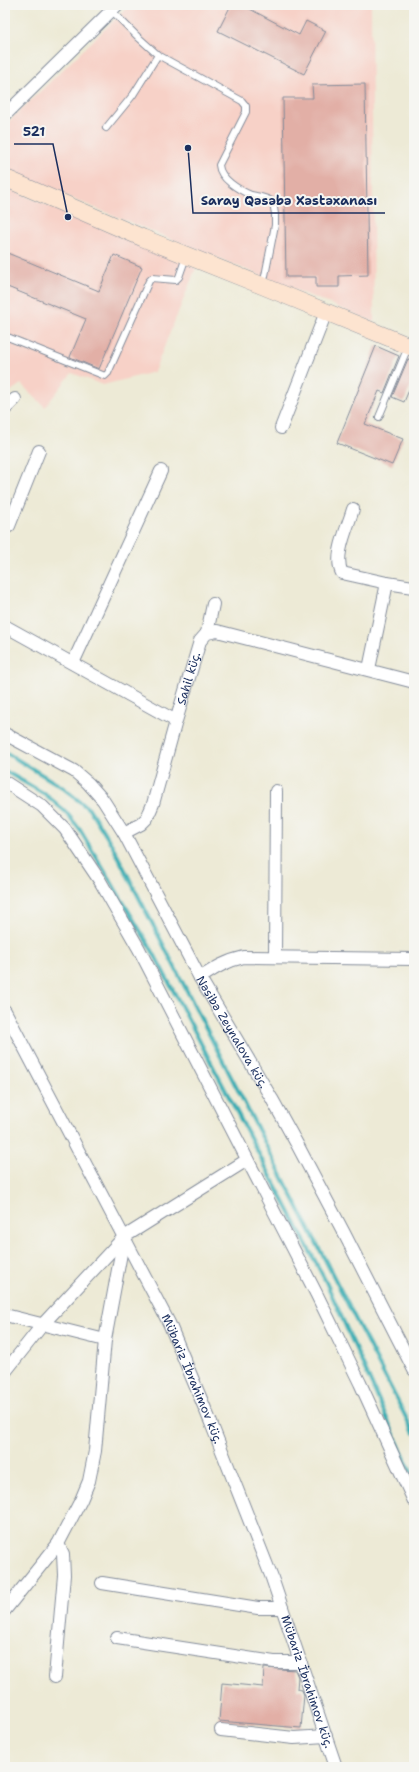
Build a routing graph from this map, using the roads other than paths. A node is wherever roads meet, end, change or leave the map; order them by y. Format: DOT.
graph roads {
  1 [pos="112,7"];
  2 [pos="158,55"];
  3 [pos="5,115"];
  4 [pos="106,128"];
  5 [pos="5,178"];
  6 [pos="187,255"];
  7 [pos="263,286"];
  8 [pos="326,312"];
  9 [pos="5,336"];
  10 [pos="411,347"];
  11 [pos="15,399"];
  12 [pos="5,408"];
  13 [pos="380,417"];
  14 [pos="282,428"];
  15 [pos="39,451"];
  16 [pos="161,471"];
  17 [pos="353,509"];
  18 [pos="5,528"];
  19 [pos="387,583"];
  20 [pos="413,587"];
  21 [pos="213,604"];
  22 [pos="5,626"];
  23 [pos="207,633"];
  24 [pos="73,663"];
  25 [pos="369,669"];
  26 [pos="414,682"];
  27 [pos="176,721"];
  28 [pos="5,734"];
  29 [pos="5,782"];
  30 [pos="276,791"];
  31 [pos="124,833"];
  32 [pos="274,957"];
  33 [pos="414,959"];
  34 [pos="200,978"];
  35 [pos="5,1011"];
  36 [pos="247,1160"];
  37 [pos="124,1236"];
  38 [pos="5,1315"];
  39 [pos="42,1324"];
  40 [pos="105,1340"];
  41 [pos="414,1370"];
  42 [pos="5,1372"];
  43 [pos="414,1501"];
  44 [pos="58,1544"];
  45 [pos="102,1583"];
  46 [pos="282,1608"];
  47 [pos="5,1610"];
  48 [pos="117,1638"];
  49 [pos="301,1662"];
  50 [pos="55,1677"];
  51 [pos="221,1730"];
  52 [pos="326,1736"];
  53 [pos="336,1767"];
  1 -- 2 [label="lane"];
  1 -- 3 [label="street"];
  2 -- 4 [label="lane"];
  2 -- 7 [label="lane"];
  5 -- 6 [label="street"];
  6 -- 7 [label="street"];
  6 -- 9 [label="lane"];
  7 -- 8 [label="street"];
  8 -- 10 [label="street"];
  8 -- 14 [label="street"];
  10 -- 13 [label="lane"];
  11 -- 12 [label="street"];
  15 -- 18 [label="street"];
  16 -- 24 [label="street"];
  17 -- 19 [label="street"];
  19 -- 20 [label="street"];
  19 -- 25 [label="street"];
  21 -- 23 [label="street, Sahil küç."];
  22 -- 24 [label="street, Sahil küç."];
  23 -- 25 [label="street"];
  23 -- 27 [label="street, Sahil küç."];
  24 -- 27 [label="street, Sahil küç."];
  25 -- 26 [label="street"];
  27 -- 31 [label="street"];
  28 -- 31 [label="street, Nəsibə Zeynalova küç."];
  29 -- 36 [label="street"];
  30 -- 32 [label="street"];
  31 -- 34 [label="street, Nəsibə Zeynalova küç."];
  32 -- 33 [label="street"];
  32 -- 34 [label="street"];
  34 -- 41 [label="street, Nəsibə Zeynalova küç."];
  35 -- 37 [label="street, Mübariz İbrahimov küç."];
  36 -- 37 [label="street"];
  36 -- 43 [label="street"];
  37 -- 39 [label="street"];
  37 -- 40 [label="street"];
  37 -- 46 [label="street, Mübariz İbrahimov küç."];
  38 -- 39 [label="street"];
  39 -- 40 [label="street"];
  39 -- 42 [label="street"];
  40 -- 44 [label="street"];
  44 -- 47 [label="street"];
  44 -- 50 [label="street"];
  45 -- 46 [label="street"];
  46 -- 49 [label="street, Mübariz İbrahimov küç."];
  48 -- 49 [label="street"];
  49 -- 52 [label="street, Mübariz İbrahimov küç."];
  51 -- 52 [label="street"];
  52 -- 53 [label="street, Mübariz İbrahimov küç."];
}
